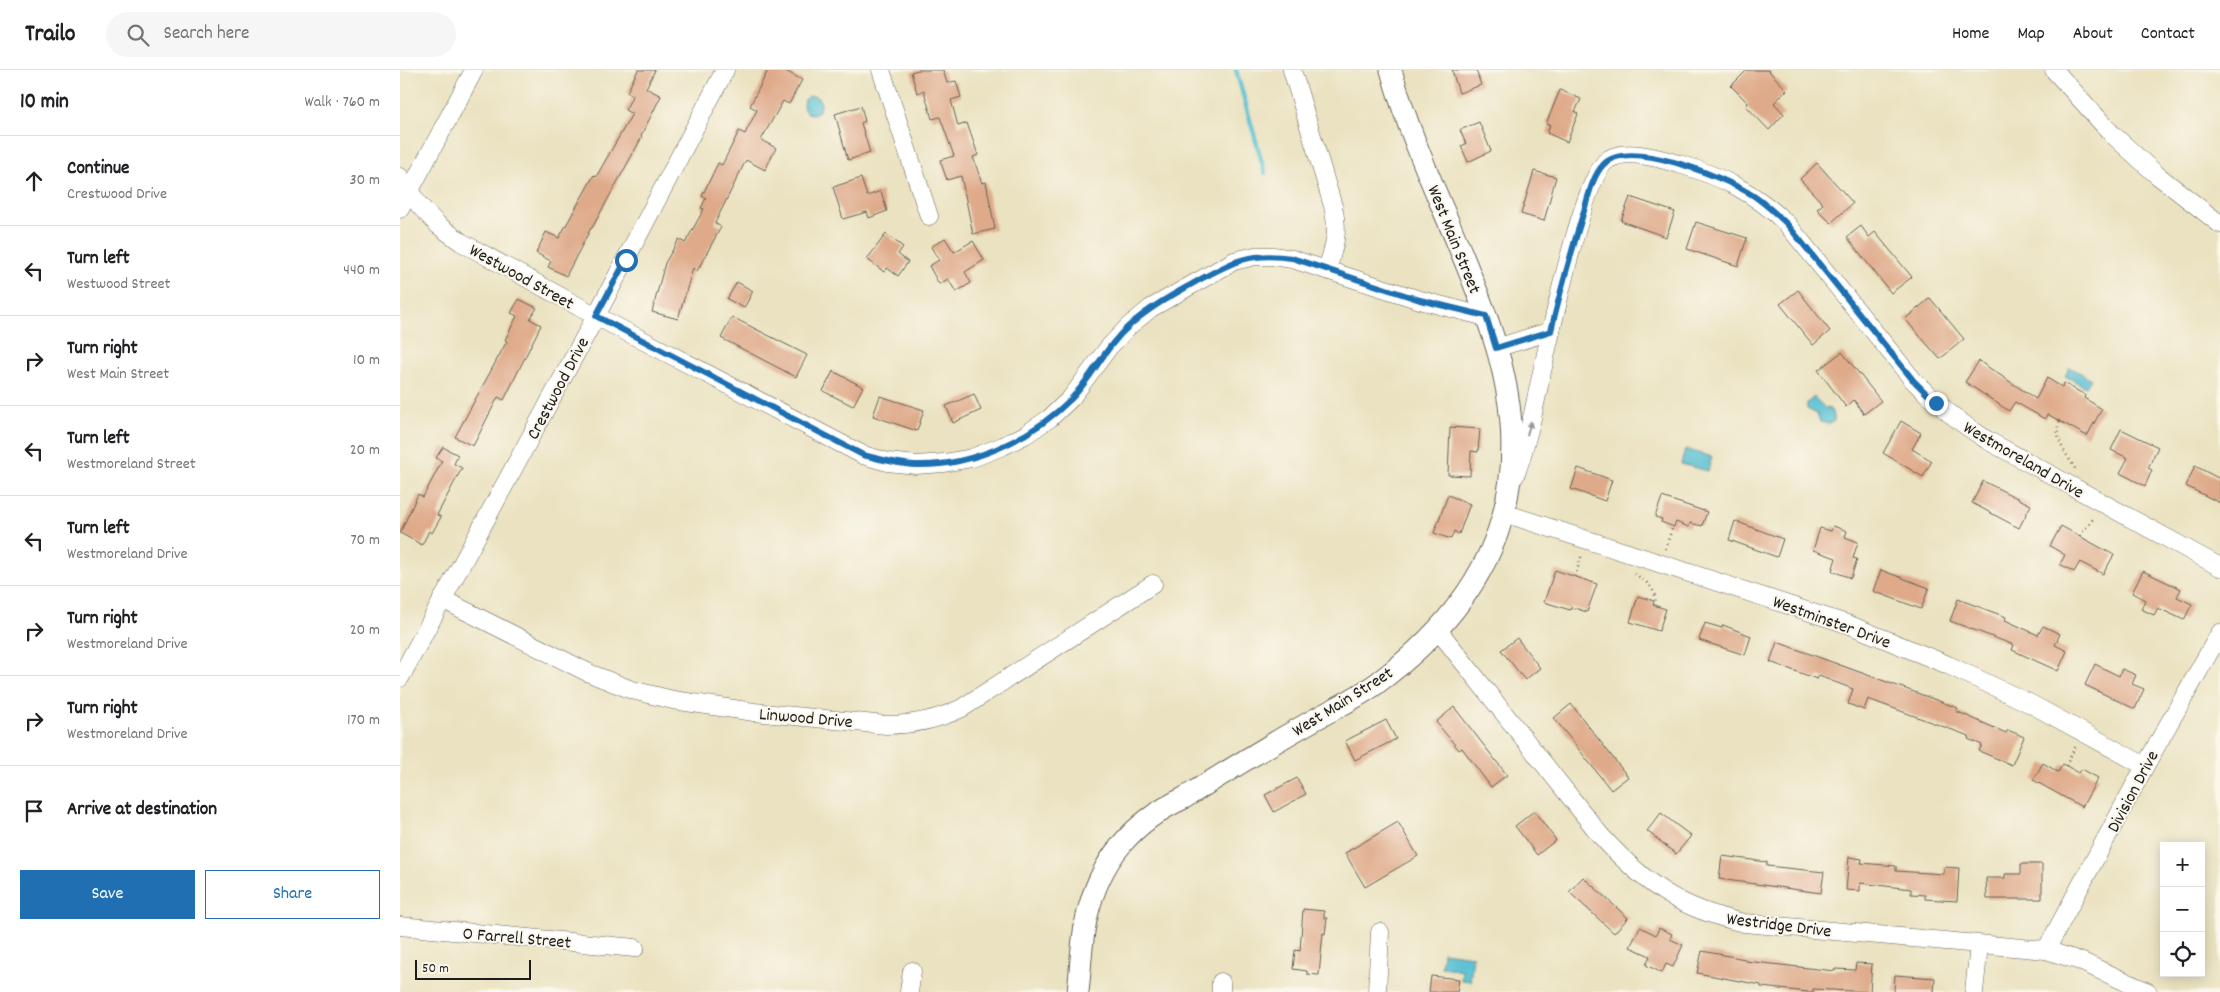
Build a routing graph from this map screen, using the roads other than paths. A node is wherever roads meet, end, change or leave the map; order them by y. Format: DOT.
graph roads {
  1 [pos="474,70"];
  2 [pos="725,70"];
  3 [pos="881,70"];
  4 [pos="1292,70"];
  5 [pos="1391,70"];
  6 [pos="2054,70"];
  7 [pos="400,177"];
  8 [pos="409,192"];
  9 [pos="400,209"];
  10 [pos="929,216"];
  11 [pos="2220,224"];
  12 [pos="1327,270"];
  13 [pos="596,316"];
  14 [pos="1486,316"];
  15 [pos="1551,331"];
  16 [pos="1496,348"];
  17 [pos="1510,491"];
  18 [pos="1504,513"];
  19 [pos="2220,567"];
  20 [pos="1153,584"];
  21 [pos="442,599"];
  22 [pos="1438,630"];
  23 [pos="2220,633"];
  24 [pos="400,678"];
  25 [pos="2145,766"];
  26 [pos="400,926"];
  27 [pos="1380,932"];
  28 [pos="1979,945"];
  29 [pos="635,948"];
  30 [pos="2046,950"];
  31 [pos="912,971"];
  32 [pos="909,992"];
  33 [pos="1078,992"];
  34 [pos="1378,992"];
  35 [pos="1974,992"];
  36 [pos="2148,992"];
  1 -- 8 [label="street"];
  2 -- 13 [label="street, Crestwood Drive"];
  3 -- 10 [label="street"];
  4 -- 12 [label="street"];
  5 -- 14 [label="main road, West Main Street"];
  6 -- 11 [label="street"];
  7 -- 8 [label="street, Westwood Street"];
  8 -- 9 [label="street"];
  8 -- 13 [label="street, Westwood Street"];
  12 -- 13 [label="street, Westwood Street"];
  12 -- 14 [label="street, Westwood Street"];
  13 -- 21 [label="street, Crestwood Drive"];
  14 -- 16 [label="main road, West Main Street"];
  15 -- 16 [label="street"];
  17 -- 15 [label="street, Westmoreland Drive, one-way"];
  15 -- 19 [label="street, Westmoreland Drive"];
  16 -- 17 [label="main road, West Main Street"];
  17 -- 18 [label="main road, West Main Street"];
  18 -- 22 [label="main road, West Main Street"];
  18 -- 25 [label="street, Westminster Drive"];
  20 -- 21 [label="street, Linwood Drive"];
  21 -- 24 [label="street, Crestwood Drive"];
  22 -- 28 [label="street, Westridge Drive"];
  22 -- 33 [label="main road, West Main Street"];
  23 -- 25 [label="street, Division Drive"];
  25 -- 30 [label="street, Division Drive"];
  26 -- 29 [label="street, O Farrell Street"];
  27 -- 34 [label="street"];
  28 -- 30 [label="street, Westridge Drive"];
  28 -- 35 [label="street"];
  30 -- 36 [label="street, Westridge Drive"];
  31 -- 32 [label="street"];
}
